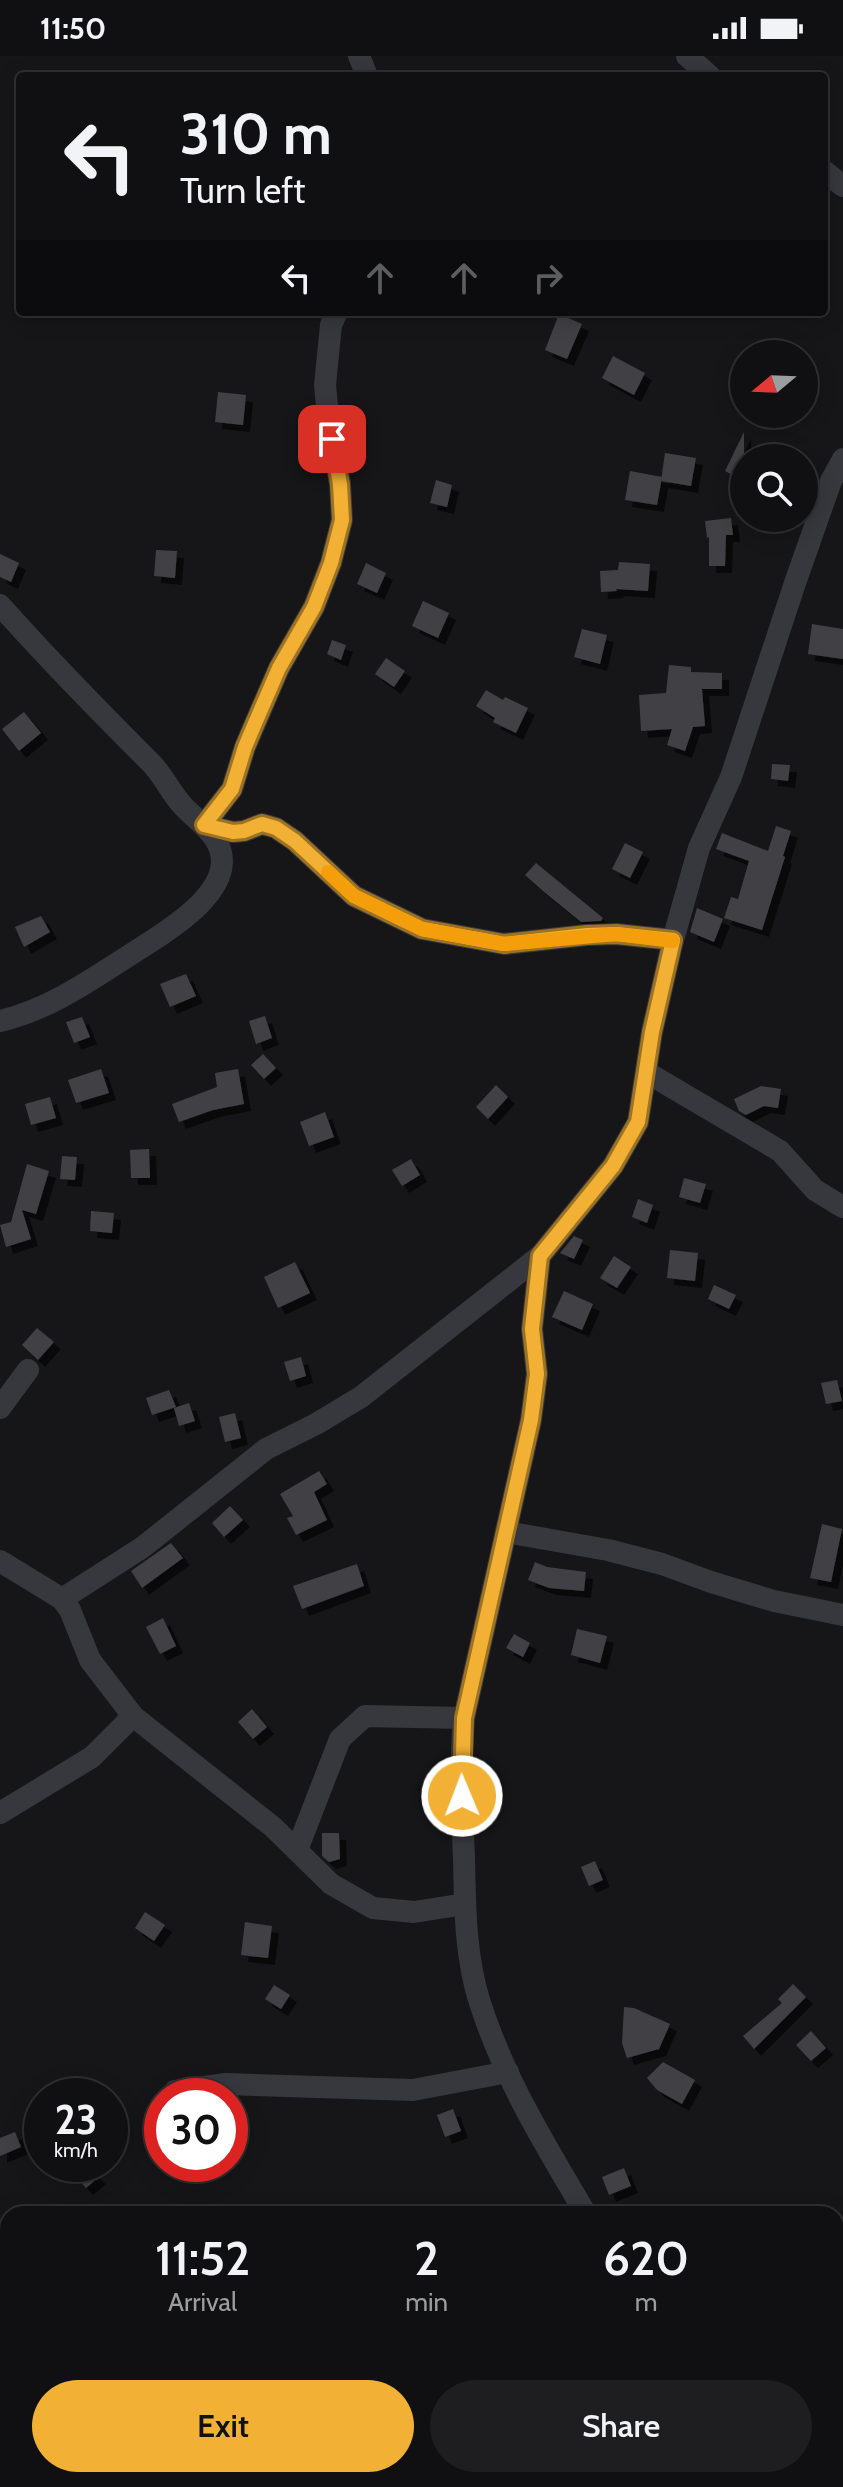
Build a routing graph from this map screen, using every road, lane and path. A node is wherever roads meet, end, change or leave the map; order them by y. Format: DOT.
graph roads {
  1 [pos="687,56"];
  2 [pos="705,72"];
  3 [pos="335,316"];
  4 [pos="843,459"];
  5 [pos="0,605"];
  6 [pos="204,825"];
  7 [pos="673,940"];
  8 [pos="0,1021"];
  9 [pos="646,1072"];
  10 [pos="843,1207"];
  11 [pos="540,1256"];
  12 [pos="28,1370"];
  13 [pos="0,1408"];
  14 [pos="506,1532"];
  15 [pos="0,1561"];
  16 [pos="62,1599"];
  17 [pos="843,1615"];
  18 [pos="133,1716"];
  19 [pos="464,1718"];
  20 [pos="0,1813"];
  21 [pos="297,1850"];
  22 [pos="465,1904"];
  23 [pos="508,2072"];
  24 [pos="248,2085"];
  25 [pos="581,2206"];
  1 -- 2 [label="street"];
  3 -- 6 [label="street"];
  4 -- 7 [label="street"];
  5 -- 6 [label="street"];
  6 -- 7 [label="street"];
  6 -- 8 [label="street"];
  7 -- 9 [label="street"];
  9 -- 10 [label="street"];
  9 -- 11 [label="street"];
  11 -- 14 [label="street"];
  11 -- 16 [label="street"];
  12 -- 13 [label="street"];
  14 -- 17 [label="street"];
  14 -- 19 [label="street"];
  15 -- 16 [label="street"];
  16 -- 18 [label="street"];
  18 -- 20 [label="street"];
  18 -- 21 [label="street"];
  19 -- 21 [label="street"];
  19 -- 22 [label="street"];
  21 -- 22 [label="street"];
  22 -- 23 [label="street"];
  23 -- 24 [label="street"];
  23 -- 25 [label="street"];
}
